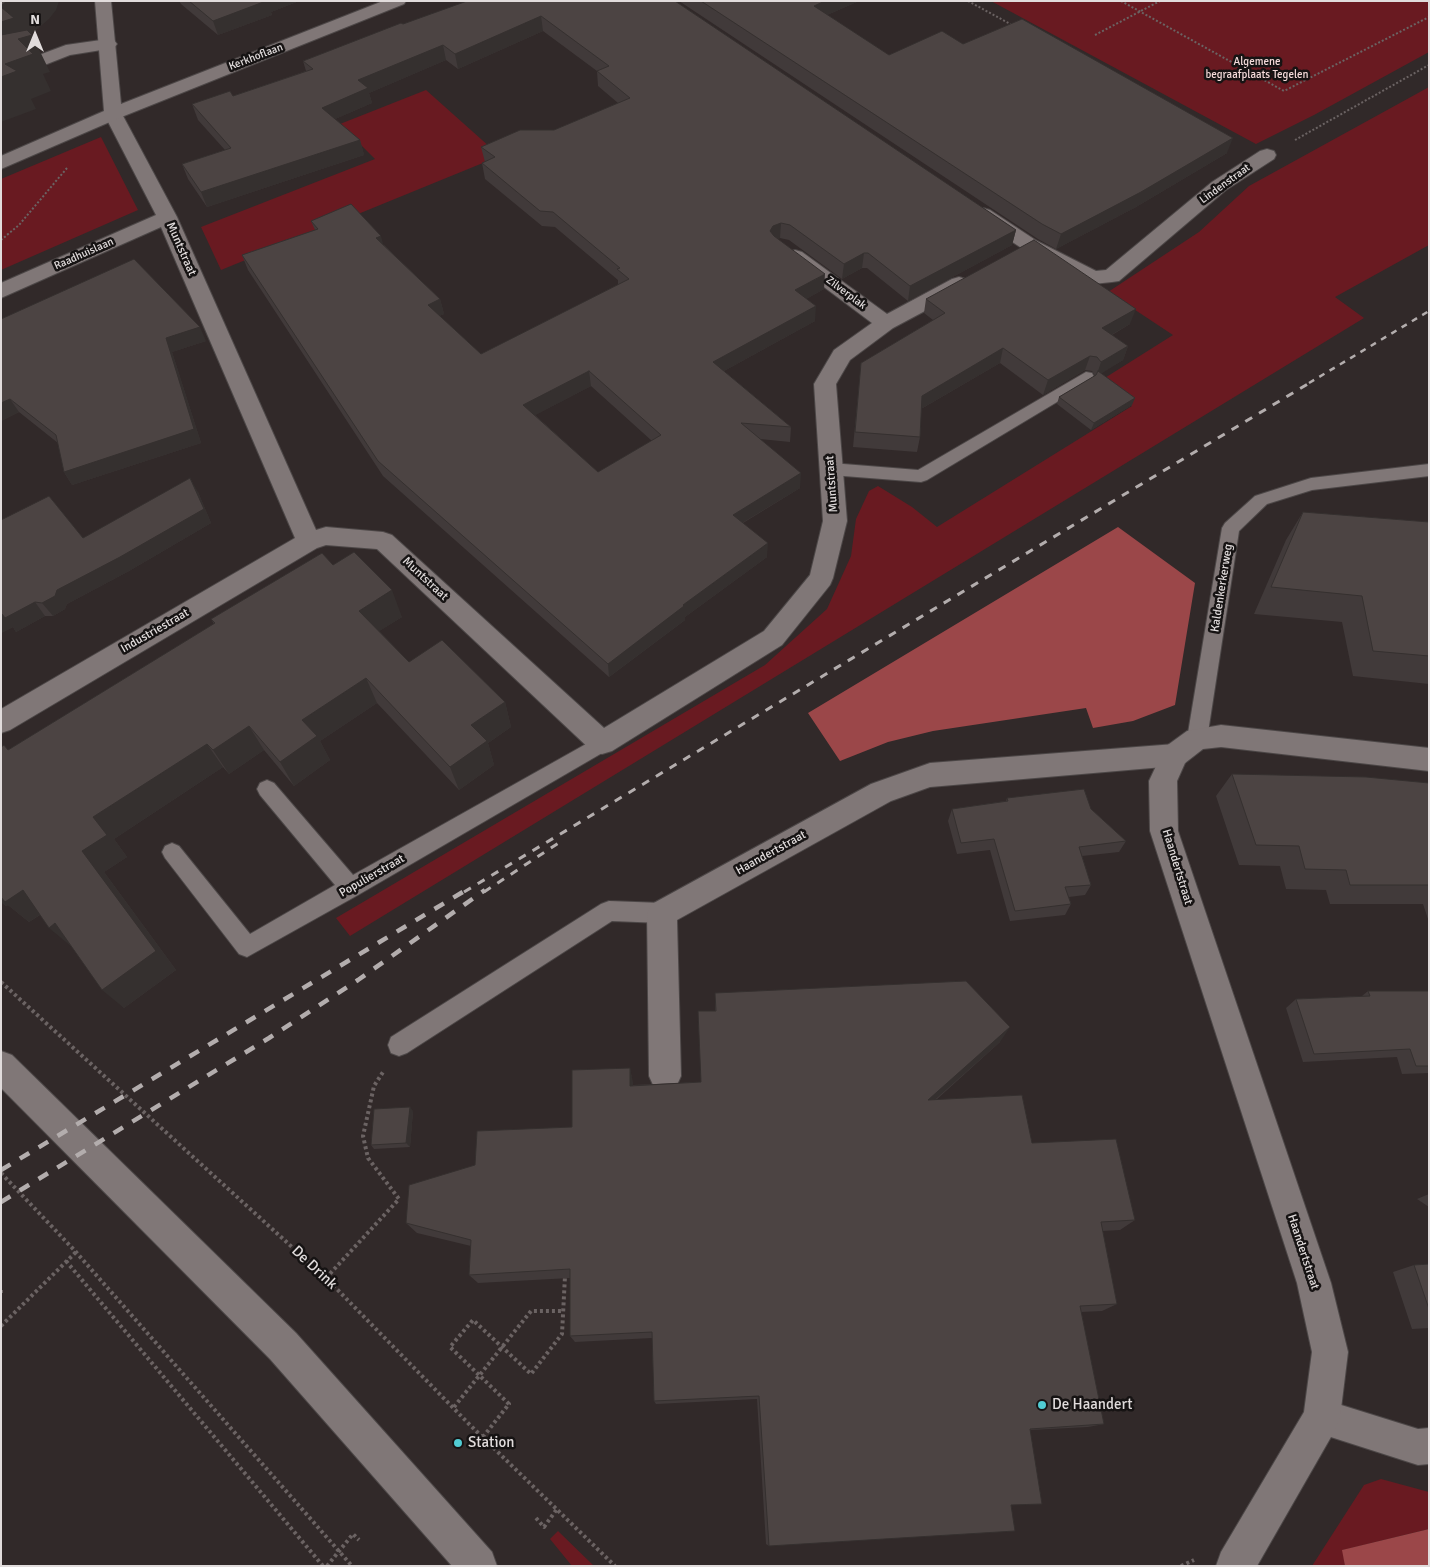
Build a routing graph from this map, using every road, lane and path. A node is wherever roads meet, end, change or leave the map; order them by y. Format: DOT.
graph roads {
  1 [pos="103,1"];
  2 [pos="398,1"];
  3 [pos="968,1"];
  4 [pos="1121,1"];
  5 [pos="1160,1"];
  6 [pos="1140,12"];
  7 [pos="1429,17"];
  8 [pos="1020,29"];
  9 [pos="1095,35"];
  10 [pos="108,44"];
  11 [pos="1429,65"];
  12 [pos="1,70"];
  13 [pos="113,114"];
  14 [pos="1267,155"];
  15 [pos="1,163"];
  16 [pos="68,167"];
  17 [pos="972,206"];
  18 [pos="167,217"];
  19 [pos="1,240"];
  20 [pos="781,246"];
  21 [pos="979,273"];
  22 [pos="1,291"];
  23 [pos="886,324"];
  24 [pos="1086,377"];
  25 [pos="831,469"];
  26 [pos="1429,470"];
  27 [pos="309,541"];
  28 [pos="1,722"];
  29 [pos="602,744"];
  30 [pos="1186,747"];
  31 [pos="1429,760"];
  32 [pos="267,789"];
  33 [pos="172,852"];
  34 [pos="351,888"];
  35 [pos="662,912"];
  36 [pos="1,982"];
  37 [pos="399,1045"];
  38 [pos="1,1066"];
  39 [pos="665,1076"];
  40 [pos="1,1172"];
  41 [pos="76,1252"];
  42 [pos="66,1261"];
  43 [pos="565,1266"];
  44 [pos="326,1278"];
  45 [pos="563,1311"];
  46 [pos="1,1326"];
  47 [pos="502,1347"];
  48 [pos="480,1376"];
  49 [pos="454,1407"];
  50 [pos="1322,1417"];
  51 [pos="483,1437"];
  52 [pos="1429,1446"];
  53 [pos="557,1509"];
  54 [pos="536,1518"];
  55 [pos="1254,1532"];
  56 [pos="359,1540"];
  57 [pos="339,1551"];
  58 [pos="325,1566"];
  59 [pos="352,1566"];
  60 [pos="478,1566"];
  61 [pos="615,1566"];
  62 [pos="1221,1566"];
  63 [pos="1235,1566"];
  1 -- 10 [label="street, Muntstraat"];
  2 -- 13 [label="street, Kerkhoflaan"];
  3 -- 8 [label="path"];
  4 -- 6 [label="path"];
  5 -- 6 [label="path"];
  6 -- 7 [label="path"];
  6 -- 9 [label="path"];
  10 -- 12 [label="street"];
  10 -- 13 [label="street, Muntstraat"];
  11 -- 14 [label="path"];
  13 -- 15 [label="street"];
  13 -- 18 [label="street, Muntstraat"];
  14 -- 17 [label="street, Lindenstraat"];
  16 -- 19 [label="path"];
  18 -- 22 [label="street, Raadhuislaan"];
  18 -- 27 [label="street, Muntstraat"];
  20 -- 23 [label="street, Zilverplak"];
  21 -- 23 [label="street"];
  23 -- 25 [label="street, Muntstraat"];
  24 -- 25 [label="lane"];
  25 -- 29 [label="street, Muntstraat"];
  26 -- 30 [label="lane, Kaldenkerkerweg"];
  27 -- 28 [label="street, Industriestraat"];
  27 -- 29 [label="street, Muntstraat"];
  29 -- 34 [label="lane, Populierstraat"];
  30 -- 31 [label="street"];
  30 -- 35 [label="street, Haandertstraat"];
  30 -- 50 [label="street, Haandertstraat"];
  32 -- 34 [label="lane"];
  33 -- 34 [label="lane, Populierstraat"];
  35 -- 37 [label="lane"];
  35 -- 39 [label="street"];
  36 -- 44 [label="path, De Drink"];
  37 -- 44 [label="path"];
  38 -- 60 [label="street"];
  40 -- 41 [label="path"];
  41 -- 42 [label="path"];
  41 -- 57 [label="path"];
  42 -- 46 [label="path"];
  42 -- 58 [label="path"];
  43 -- 45 [label="path"];
  44 -- 49 [label="path, De Drink"];
  45 -- 47 [label="path"];
  45 -- 47 [label="path"];
  47 -- 48 [label="path"];
  47 -- 48 [label="path"];
  48 -- 49 [label="path"];
  48 -- 51 [label="path"];
  49 -- 51 [label="path, De Drink"];
  50 -- 52 [label="street"];
  50 -- 55 [label="street, Haandertstraat"];
  51 -- 53 [label="path, De Drink"];
  53 -- 54 [label="path"];
  53 -- 61 [label="path, De Drink"];
  55 -- 62 [label="street, Haandertstraat"];
  55 -- 63 [label="street, Haandertstraat"];
  56 -- 57 [label="path"];
  57 -- 58 [label="path"];
  57 -- 59 [label="path"];
}
